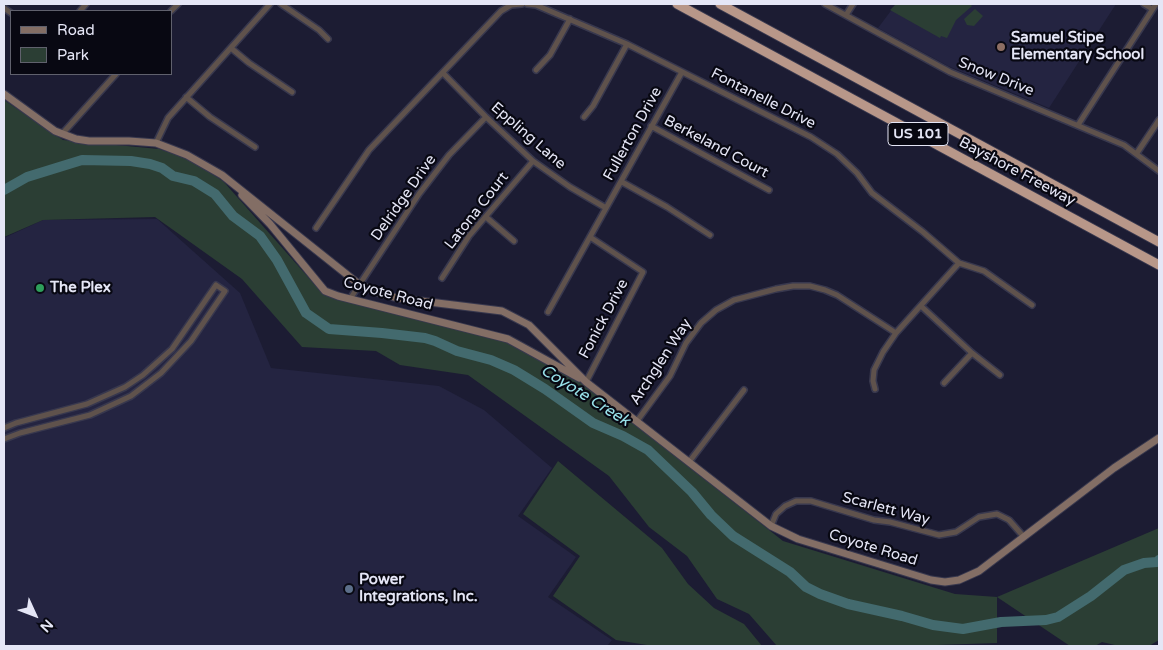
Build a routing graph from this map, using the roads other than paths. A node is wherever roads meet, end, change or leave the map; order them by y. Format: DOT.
graph roads {
  1 [pos="270,4"];
  2 [pos="281,4"];
  3 [pos="522,4"];
  4 [pos="526,4"];
  5 [pos="677,4"];
  6 [pos="720,4"];
  7 [pos="825,4"];
  8 [pos="853,4"];
  9 [pos="1144,4"];
  10 [pos="1154,6"];
  11 [pos="846,15"];
  12 [pos="570,19"];
  13 [pos="328,39"];
  14 [pos="627,44"];
  15 [pos="231,48"];
  16 [pos="536,70"];
  17 [pos="682,72"];
  18 [pos="443,73"];
  19 [pos="115,75"];
  20 [pos="292,92"];
  21 [pos="4,94"];
  22 [pos="186,97"];
  23 [pos="584,116"];
  24 [pos="486,117"];
  25 [pos="1159,120"];
  26 [pos="1078,125"];
  27 [pos="651,126"];
  28 [pos="62,134"];
  29 [pos="156,143"];
  30 [pos="255,147"];
  31 [pos="1136,153"];
  32 [pos="533,161"];
  33 [pos="1159,171"];
  34 [pos="222,175"];
  35 [pos="622,182"];
  36 [pos="769,190"];
  37 [pos="606,208"];
  38 [pos="486,217"];
  39 [pos="316,228"];
  40 [pos="710,235"];
  41 [pos="590,237"];
  42 [pos="514,241"];
  43 [pos="1159,242"];
  44 [pos="959,263"];
  45 [pos="1159,265"];
  46 [pos="442,278"];
  47 [pos="360,285"];
  48 [pos="350,299"];
  49 [pos="1032,305"];
  50 [pos="921,306"];
  51 [pos="548,312"];
  52 [pos="896,333"];
  53 [pos="972,353"];
  54 [pos="1000,375"];
  55 [pos="586,382"];
  56 [pos="944,383"];
  57 [pos="876,389"];
  58 [pos="744,390"];
  59 [pos="636,421"];
  60 [pos="4,428"];
  61 [pos="1159,438"];
  62 [pos="4,439"];
  63 [pos="689,462"];
  64 [pos="771,526"];
  65 [pos="1024,537"];
  1 -- 15 [label="street"];
  2 -- 13 [label="street"];
  3 -- 18 [label="street"];
  4 -- 12 [label="street, Fontanelle Drive"];
  5 -- 45 [label="highway, Bayshore Freeway / US 101"];
  6 -- 43 [label="highway, Bayshore Freeway / US 101"];
  7 -- 11 [label="street, Snow Drive"];
  8 -- 11 [label="street"];
  9 -- 10 [label="street"];
  10 -- 26 [label="street"];
  11 -- 26 [label="street, Snow Drive"];
  12 -- 14 [label="street, Fontanelle Drive"];
  12 -- 16 [label="street"];
  14 -- 17 [label="street, Fontanelle Drive"];
  14 -- 23 [label="street"];
  15 -- 20 [label="street"];
  15 -- 22 [label="street"];
  17 -- 27 [label="street, Fullerton Drive"];
  17 -- 44 [label="street, Fontanelle Drive"];
  18 -- 24 [label="street, Eppling Lane"];
  18 -- 39 [label="street"];
  19 -- 28 [label="street"];
  21 -- 28 [label="street, Coyote Road"];
  22 -- 29 [label="street"];
  22 -- 30 [label="street"];
  24 -- 32 [label="street, Eppling Lane"];
  24 -- 47 [label="street, Delridge Drive"];
  25 -- 31 [label="street"];
  26 -- 31 [label="street, Snow Drive"];
  27 -- 35 [label="street, Fullerton Drive"];
  27 -- 36 [label="street, Berkeland Court"];
  28 -- 29 [label="street, Coyote Road"];
  29 -- 34 [label="street, Coyote Road"];
  31 -- 33 [label="street, Snow Drive"];
  32 -- 37 [label="street, Eppling Lane"];
  32 -- 38 [label="street, Latona Court"];
  34 -- 47 [label="street, Coyote Road"];
  34 -- 48 [label="street, Coyote Road"];
  35 -- 37 [label="street, Fullerton Drive"];
  35 -- 40 [label="street"];
  37 -- 41 [label="street, Fullerton Drive"];
  38 -- 42 [label="street"];
  38 -- 46 [label="street, Latona Court"];
  41 -- 51 [label="street, Fullerton Drive"];
  41 -- 55 [label="street, Fonick Drive"];
  44 -- 49 [label="street"];
  44 -- 50 [label="street"];
  47 -- 48 [label="street, Delridge Drive"];
  47 -- 55 [label="street, Coyote Road"];
  48 -- 55 [label="street, Coyote Road"];
  50 -- 52 [label="street"];
  50 -- 53 [label="street"];
  52 -- 57 [label="street"];
  52 -- 59 [label="street, Archglen Way"];
  53 -- 54 [label="street"];
  53 -- 56 [label="street"];
  55 -- 59 [label="street, Coyote Road"];
  58 -- 63 [label="street"];
  59 -- 63 [label="street, Coyote Road"];
  60 -- 62 [label="street"];
  61 -- 65 [label="street, Coyote Road"];
  63 -- 64 [label="street, Coyote Road"];
  64 -- 65 [label="street, Coyote Road"];
  64 -- 65 [label="street, Scarlett Way"];
}
